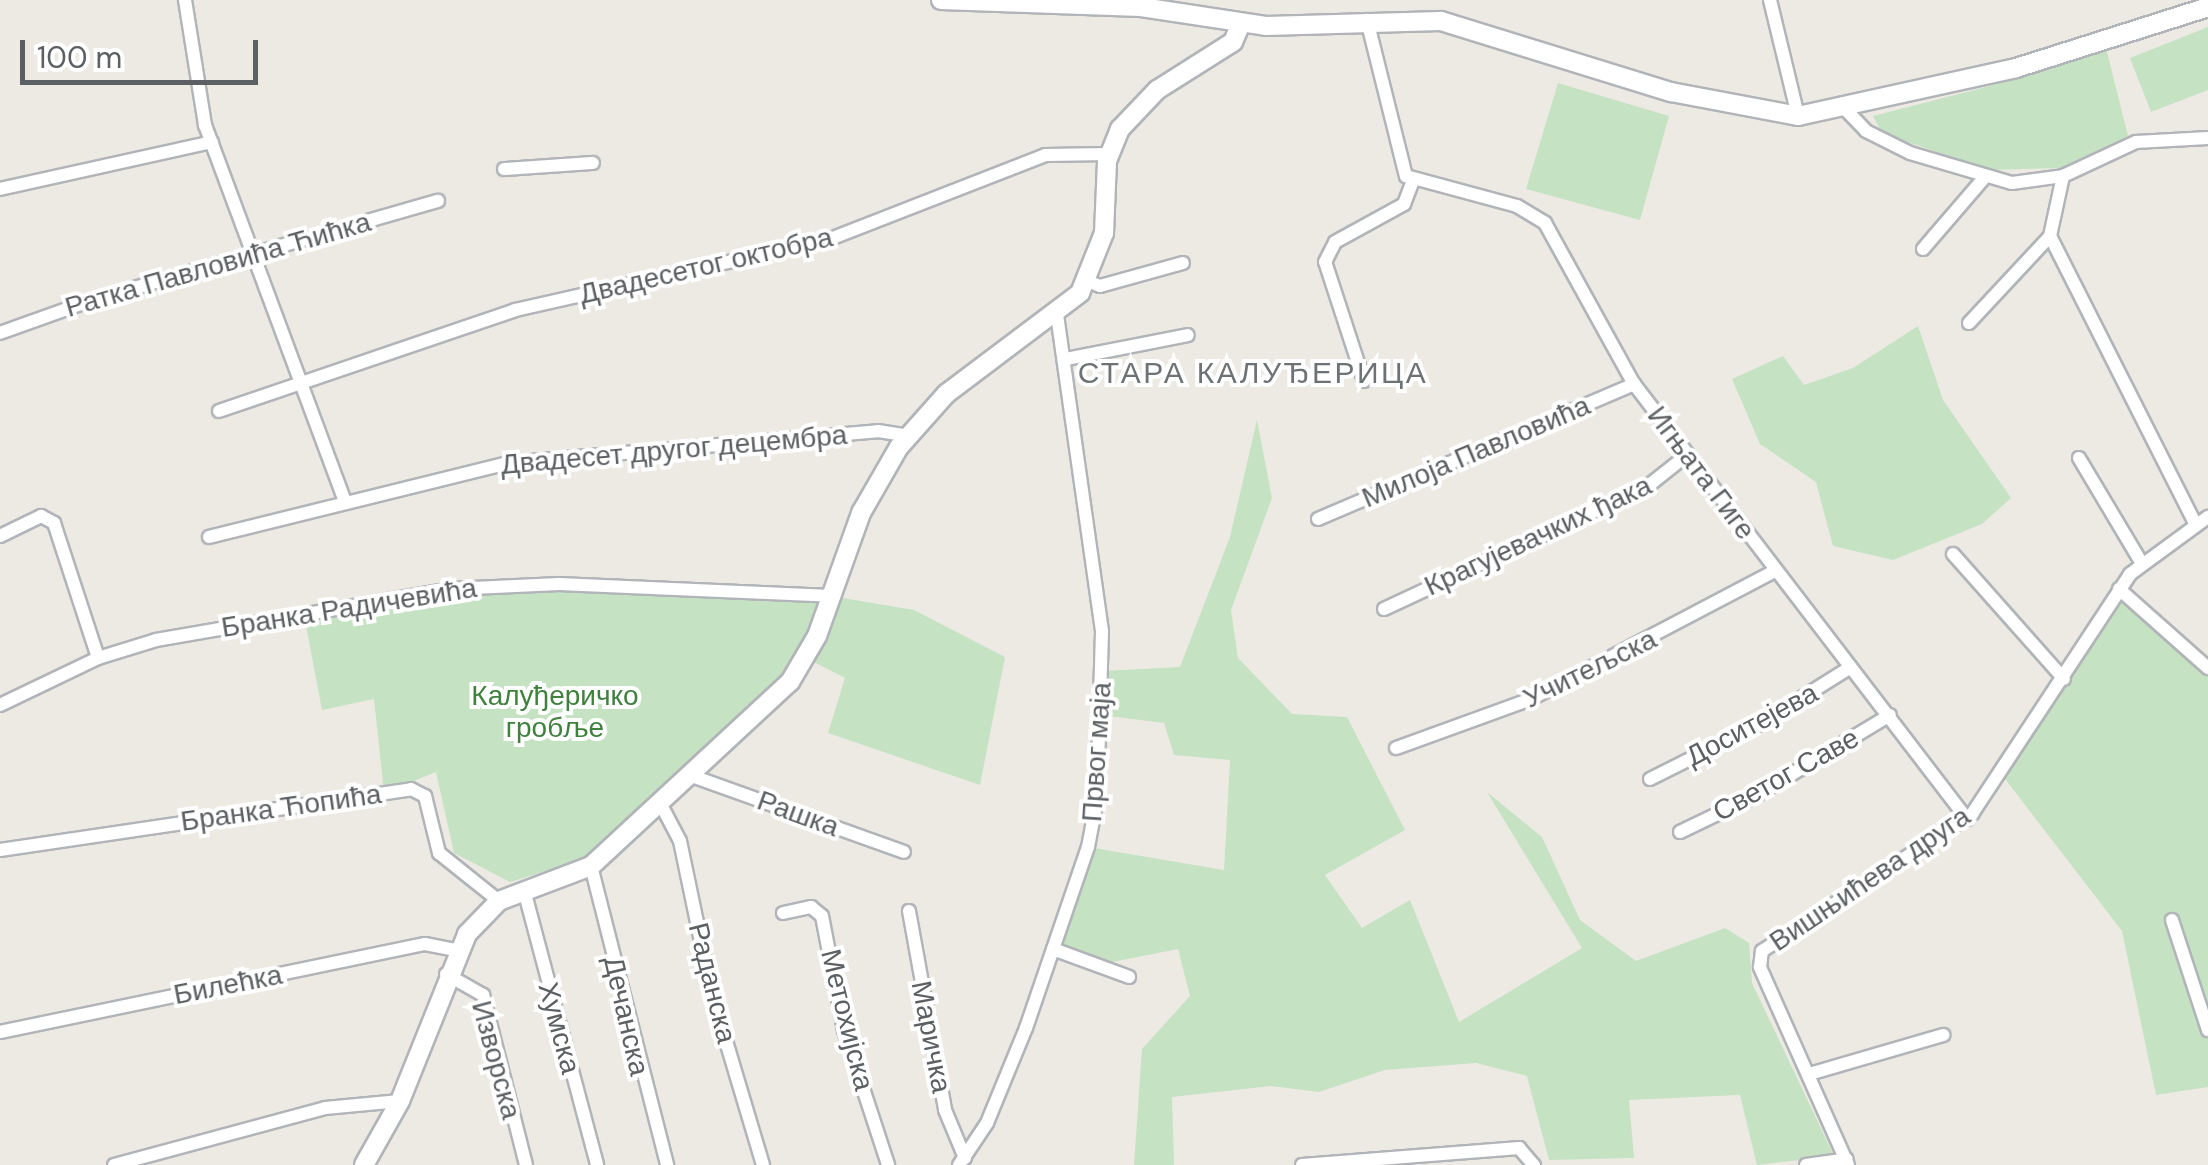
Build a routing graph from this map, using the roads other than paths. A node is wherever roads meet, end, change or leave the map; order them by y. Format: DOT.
graph roads {
  1 [pos="185,0"];
  2 [pos="941,0"];
  3 [pos="1770,0"];
  4 [pos="2208,8"];
  5 [pos="1368,20"];
  6 [pos="1241,24"];
  7 [pos="1846,110"];
  8 [pos="1798,116"];
  9 [pos="2208,138"];
  10 [pos="212,142"];
  11 [pos="1109,154"];
  12 [pos="593,162"];
  13 [pos="504,169"];
  14 [pos="2063,176"];
  15 [pos="1984,178"];
  16 [pos="1413,181"];
  17 [pos="0,189"];
  18 [pos="438,202"];
  19 [pos="2050,236"];
  20 [pos="1923,249"];
  21 [pos="256,253"];
  22 [pos="1184,263"];
  23 [pos="1087,280"];
  24 [pos="1057,315"];
  25 [pos="1970,323"];
  26 [pos="0,332"];
  27 [pos="1188,334"];
  28 [pos="1066,359"];
  29 [pos="1364,381"];
  30 [pos="300,382"];
  31 [pos="1634,384"];
  32 [pos="218,411"];
  33 [pos="908,436"];
  34 [pos="1687,455"];
  35 [pos="2079,458"];
  36 [pos="345,501"];
  37 [pos="1318,518"];
  38 [pos="2202,521"];
  39 [pos="0,536"];
  40 [pos="209,537"];
  41 [pos="1953,554"];
  42 [pos="2141,562"];
  43 [pos="1774,571"];
  44 [pos="2118,589"];
  45 [pos="832,596"];
  46 [pos="1384,609"];
  47 [pos="98,658"];
  48 [pos="1851,667"];
  49 [pos="2208,668"];
  50 [pos="2064,679"];
  51 [pos="0,705"];
  52 [pos="1890,715"];
  53 [pos="1396,748"];
  54 [pos="692,776"];
  55 [pos="1650,778"];
  56 [pos="660,803"];
  57 [pos="1967,819"];
  58 [pos="1680,832"];
  59 [pos="0,850"];
  60 [pos="904,852"];
  61 [pos="591,866"];
  62 [pos="524,890"];
  63 [pos="499,901"];
  64 [pos="909,911"];
  65 [pos="783,913"];
  66 [pos="2172,920"];
  67 [pos="1053,949"];
  68 [pos="457,950"];
  69 [pos="446,974"];
  70 [pos="1128,977"];
  71 [pos="2208,1030"];
  72 [pos="0,1032"];
  73 [pos="1943,1035"];
  74 [pos="1809,1074"];
  75 [pos="400,1101"];
  76 [pos="962,1162"];
  77 [pos="1848,1162"];
  78 [pos="114,1165"];
  79 [pos="364,1165"];
  80 [pos="526,1165"];
  81 [pos="597,1165"];
  82 [pos="667,1165"];
  83 [pos="763,1165"];
  84 [pos="888,1165"];
  85 [pos="1302,1165"];
  86 [pos="1534,1165"];
  87 [pos="1806,1165"];
  1 -- 10 [label="street"];
  2 -- 6 [label="street"];
  3 -- 8 [label="street"];
  4 -- 7 [label="street"];
  5 -- 6 [label="street"];
  5 -- 8 [label="street"];
  5 -- 16 [label="street"];
  6 -- 11 [label="street"];
  7 -- 8 [label="street"];
  7 -- 15 [label="street"];
  9 -- 14 [label="street"];
  10 -- 17 [label="street"];
  10 -- 21 [label="street"];
  11 -- 23 [label="street"];
  11 -- 30 [label="street, Двадесетог октобра"];
  12 -- 13 [label="street"];
  14 -- 15 [label="street"];
  14 -- 19 [label="street"];
  15 -- 20 [label="street"];
  16 -- 29 [label="street"];
  16 -- 31 [label="street, Игњата Гиге"];
  18 -- 21 [label="street, Ратка Павловића Ћићка"];
  19 -- 25 [label="street"];
  19 -- 38 [label="street"];
  21 -- 26 [label="street, Ратка Павловића Ћићка"];
  21 -- 30 [label="street"];
  22 -- 23 [label="street"];
  23 -- 24 [label="street"];
  24 -- 28 [label="street, Првог маја"];
  24 -- 33 [label="street"];
  27 -- 28 [label="street"];
  28 -- 67 [label="street, Првог маја"];
  30 -- 32 [label="street, Двадесетог октобра"];
  30 -- 36 [label="street"];
  31 -- 34 [label="street, Игњата Гиге"];
  31 -- 37 [label="street, Милоја Павловића"];
  33 -- 36 [label="street, Двадесет другог децембра"];
  33 -- 45 [label="street"];
  34 -- 43 [label="street, Игњата Гиге"];
  34 -- 46 [label="street, Крагујевачких ђака"];
  35 -- 42 [label="street"];
  36 -- 40 [label="street, Двадесет другог децембра"];
  38 -- 42 [label="street, Вишњићева друга"];
  39 -- 47 [label="street"];
  41 -- 50 [label="street"];
  42 -- 44 [label="street, Вишњићева друга"];
  43 -- 48 [label="street, Игњата Гиге"];
  43 -- 53 [label="street, Учитељска"];
  44 -- 49 [label="street"];
  44 -- 50 [label="street, Вишњићева друга"];
  45 -- 47 [label="street, Бранка Радичевића"];
  45 -- 54 [label="street"];
  47 -- 51 [label="street, Бранка Радичевића"];
  48 -- 52 [label="street, Игњата Гиге"];
  48 -- 55 [label="street, Доситејева"];
  50 -- 57 [label="street, Вишњићева друга"];
  52 -- 57 [label="street, Игњата Гиге"];
  52 -- 58 [label="street, Светог Саве"];
  54 -- 56 [label="street"];
  54 -- 60 [label="street, Рашка"];
  56 -- 61 [label="street"];
  56 -- 83 [label="street, Раданска"];
  57 -- 74 [label="street, Вишњићева друга"];
  59 -- 63 [label="street, Бранка Ћопића"];
  61 -- 62 [label="street"];
  61 -- 82 [label="street, Дечанска"];
  62 -- 63 [label="street"];
  62 -- 81 [label="street, Хумска"];
  63 -- 68 [label="street"];
  64 -- 76 [label="street, Маричка"];
  65 -- 84 [label="street, Метохијска"];
  66 -- 71 [label="street"];
  67 -- 70 [label="street"];
  67 -- 76 [label="street, Првог маја"];
  68 -- 69 [label="street"];
  68 -- 72 [label="street, Билећка"];
  69 -- 75 [label="street"];
  69 -- 80 [label="street, Изворска"];
  73 -- 74 [label="street"];
  74 -- 77 [label="street, Вишњићева друга"];
  75 -- 78 [label="street"];
  75 -- 79 [label="street"];
  77 -- 87 [label="street"];
  85 -- 86 [label="street"];
}
